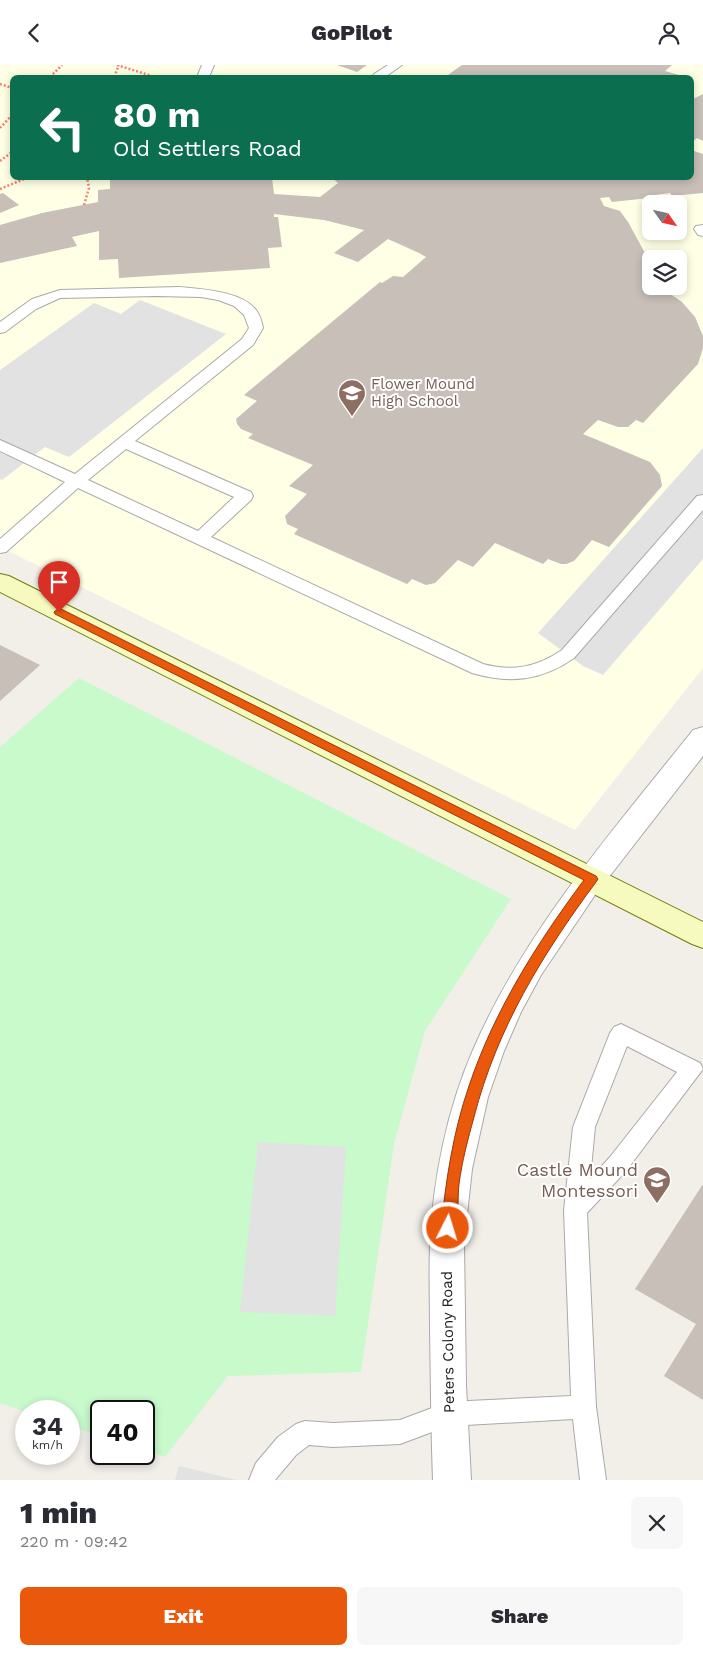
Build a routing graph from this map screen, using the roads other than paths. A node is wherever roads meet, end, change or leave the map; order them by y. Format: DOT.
graph roads {
  1 [pos="396,65"];
  2 [pos="381,75"];
  3 [pos="0,329"];
  4 [pos="124,442"];
  5 [pos="0,445"];
  6 [pos="76,481"];
  7 [pos="703,500"];
  8 [pos="199,539"];
  9 [pos="0,549"];
  10 [pos="0,582"];
  11 [pos="703,737"];
  12 [pos="592,879"];
  13 [pos="703,936"];
  14 [pos="575,1210"];
  15 [pos="584,1407"];
  16 [pos="448,1414"];
  17 [pos="262,1480"];
  18 [pos="452,1480"];
  19 [pos="593,1480"];
  1 -- 2 [label="lane"];
  3 -- 4 [label="lane"];
  4 -- 6 [label="lane"];
  4 -- 8 [label="lane"];
  5 -- 6 [label="lane"];
  6 -- 8 [label="lane"];
  6 -- 9 [label="lane"];
  7 -- 8 [label="lane"];
  10 -- 12 [label="main road"];
  11 -- 12 [label="street, Peters Colony Road"];
  12 -- 13 [label="main road"];
  12 -- 16 [label="street, Peters Colony Road"];
  14 -- 14 [label="lane"];
  14 -- 15 [label="lane"];
  15 -- 16 [label="lane"];
  15 -- 19 [label="lane"];
  16 -- 17 [label="lane"];
  16 -- 18 [label="street, Peters Colony Road"];
}
